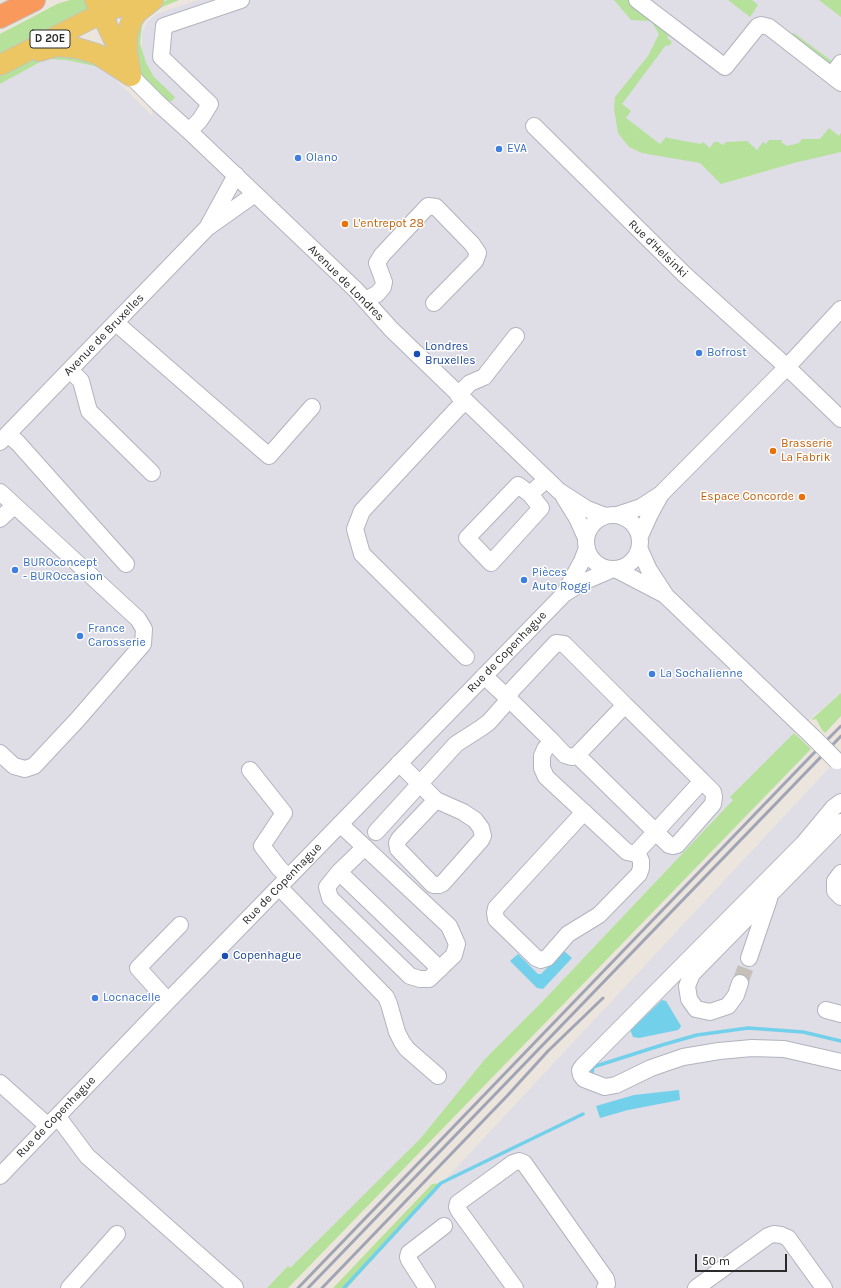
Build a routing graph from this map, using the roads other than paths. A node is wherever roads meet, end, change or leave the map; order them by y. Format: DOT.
graph roads {
  1 [pos="34,0"];
  2 [pos="136,0"];
  3 [pos="153,0"];
  4 [pos="241,0"];
  5 [pos="637,0"];
  6 [pos="98,7"];
  7 [pos="0,17"];
  8 [pos="0,66"];
  9 [pos="838,74"];
  10 [pos="131,76"];
  11 [pos="534,126"];
  12 [pos="189,131"];
  13 [pos="236,175"];
  14 [pos="255,194"];
  15 [pos="208,228"];
  16 [pos="365,300"];
  17 [pos="434,303"];
  18 [pos="841,309"];
  19 [pos="116,323"];
  20 [pos="516,336"];
  21 [pos="787,367"];
  22 [pos="70,370"];
  23 [pos="462,398"];
  24 [pos="312,407"];
  25 [pos="841,420"];
  26 [pos="4,438"];
  27 [pos="152,473"];
  28 [pos="547,479"];
  29 [pos="559,491"];
  30 [pos="0,492"];
  31 [pos="530,494"];
  32 [pos="661,494"];
  33 [pos="14,506"];
  34 [pos="611,516"];
  35 [pos="0,519"];
  36 [pos="586,543"];
  37 [pos="640,543"];
  38 [pos="126,564"];
  39 [pos="614,570"];
  40 [pos="564,594"];
  41 [pos="666,596"];
  42 [pos="466,657"];
  43 [pos="484,676"];
  44 [pos="508,698"];
  45 [pos="625,705"];
  46 [pos="552,741"];
  47 [pos="0,753"];
  48 [pos="577,756"];
  49 [pos="399,763"];
  50 [pos="839,764"];
  51 [pos="250,770"];
  52 [pos="702,781"];
  53 [pos="419,784"];
  54 [pos="436,800"];
  55 [pos="841,802"];
  56 [pos="584,812"];
  57 [pos="841,822"];
  58 [pos="340,824"];
  59 [pos="376,832"];
  60 [pos="656,832"];
  61 [pos="365,847"];
  62 [pos="637,852"];
  63 [pos="339,872"];
  64 [pos="841,873"];
  65 [pos="283,882"];
  66 [pos="771,894"];
  67 [pos="841,897"];
  68 [pos="180,925"];
  69 [pos="749,958"];
  70 [pos="440,969"];
  71 [pos="740,983"];
  72 [pos="168,1001"];
  73 [pos="826,1010"];
  74 [pos="841,1014"];
  75 [pos="841,1062"];
  76 [pos="438,1076"];
  77 [pos="0,1083"];
  78 [pos="53,1121"];
  79 [pos="0,1176"];
  80 [pos="444,1226"];
  81 [pos="117,1234"];
  82 [pos="235,1287"];
  83 [pos="68,1288"];
  84 [pos="427,1288"];
  85 [pos="515,1288"];
  86 [pos="605,1288"];
  87 [pos="696,1288"];
  88 [pos="824,1288"];
  1 -- 7 [label="highway"];
  2 -- 6 [label="main road, D 20E"];
  3 -- 10 [label="main road"];
  4 -- 12 [label="street"];
  5 -- 9 [label="street"];
  6 -- 8 [label="main road, D 20E"];
  6 -- 10 [label="main road"];
  8 -- 10 [label="main road"];
  10 -- 12 [label="street, Avenue de Londres"];
  11 -- 21 [label="street, Rue d'Helsinki"];
  12 -- 13 [label="street, Avenue de Londres"];
  13 -- 14 [label="street, Avenue de Londres"];
  13 -- 15 [label="street, Avenue de Bruxelles"];
  14 -- 15 [label="street, Avenue de Bruxelles"];
  14 -- 16 [label="street, Avenue de Londres"];
  15 -- 19 [label="street, Avenue de Bruxelles"];
  16 -- 17 [label="street"];
  16 -- 23 [label="street, Avenue de Londres"];
  18 -- 21 [label="street"];
  19 -- 22 [label="street, Avenue de Bruxelles"];
  19 -- 24 [label="street"];
  20 -- 23 [label="street"];
  21 -- 25 [label="street, Rue d'Helsinki"];
  21 -- 32 [label="street"];
  22 -- 26 [label="street, Avenue de Bruxelles"];
  22 -- 27 [label="street"];
  23 -- 28 [label="street, Avenue de Londres"];
  23 -- 42 [label="street"];
  26 -- 38 [label="street"];
  28 -- 29 [label="street, Avenue de Londres"];
  28 -- 31 [label="street"];
  29 -- 34 [label="street, Avenue de Londres"];
  29 -- 36 [label="street, Avenue de Londres"];
  30 -- 33 [label="street"];
  31 -- 31 [label="street"];
  32 -- 34 [label="street"];
  32 -- 37 [label="street"];
  33 -- 35 [label="street"];
  33 -- 47 [label="street"];
  34 -- 36 [label="street"];
  34 -- 37 [label="street"];
  36 -- 39 [label="street"];
  36 -- 40 [label="street, Rue de Copenhague"];
  37 -- 39 [label="street"];
  37 -- 41 [label="street"];
  39 -- 40 [label="street, Rue de Copenhague"];
  39 -- 41 [label="street"];
  40 -- 43 [label="street, Rue de Copenhague"];
  41 -- 50 [label="street, bridge"];
  43 -- 44 [label="street"];
  43 -- 49 [label="street, Rue de Copenhague"];
  44 -- 45 [label="street"];
  44 -- 46 [label="street"];
  44 -- 53 [label="street"];
  45 -- 48 [label="street"];
  45 -- 52 [label="street"];
  46 -- 48 [label="street"];
  46 -- 56 [label="street"];
  48 -- 60 [label="street"];
  49 -- 53 [label="street"];
  49 -- 58 [label="street, Rue de Copenhague"];
  51 -- 65 [label="street"];
  52 -- 60 [label="street"];
  52 -- 60 [label="street"];
  53 -- 54 [label="street"];
  53 -- 59 [label="street"];
  54 -- 54 [label="street"];
  55 -- 75 [label="street"];
  56 -- 62 [label="street"];
  56 -- 62 [label="street"];
  57 -- 66 [label="street"];
  58 -- 61 [label="street"];
  58 -- 65 [label="street, Rue de Copenhague"];
  60 -- 62 [label="street"];
  61 -- 63 [label="street"];
  61 -- 70 [label="street"];
  63 -- 70 [label="street"];
  63 -- 70 [label="street"];
  64 -- 67 [label="street"];
  65 -- 72 [label="street, Rue de Copenhague"];
  65 -- 76 [label="street"];
  66 -- 69 [label="street"];
  66 -- 71 [label="street"];
  68 -- 72 [label="street"];
  72 -- 78 [label="street, Rue de Copenhague"];
  73 -- 74 [label="street"];
  77 -- 78 [label="street"];
  78 -- 79 [label="street, Rue de Copenhague"];
  78 -- 82 [label="street"];
  80 -- 84 [label="street"];
  81 -- 83 [label="street"];
  85 -- 86 [label="street"];
  87 -- 88 [label="street"];
}
